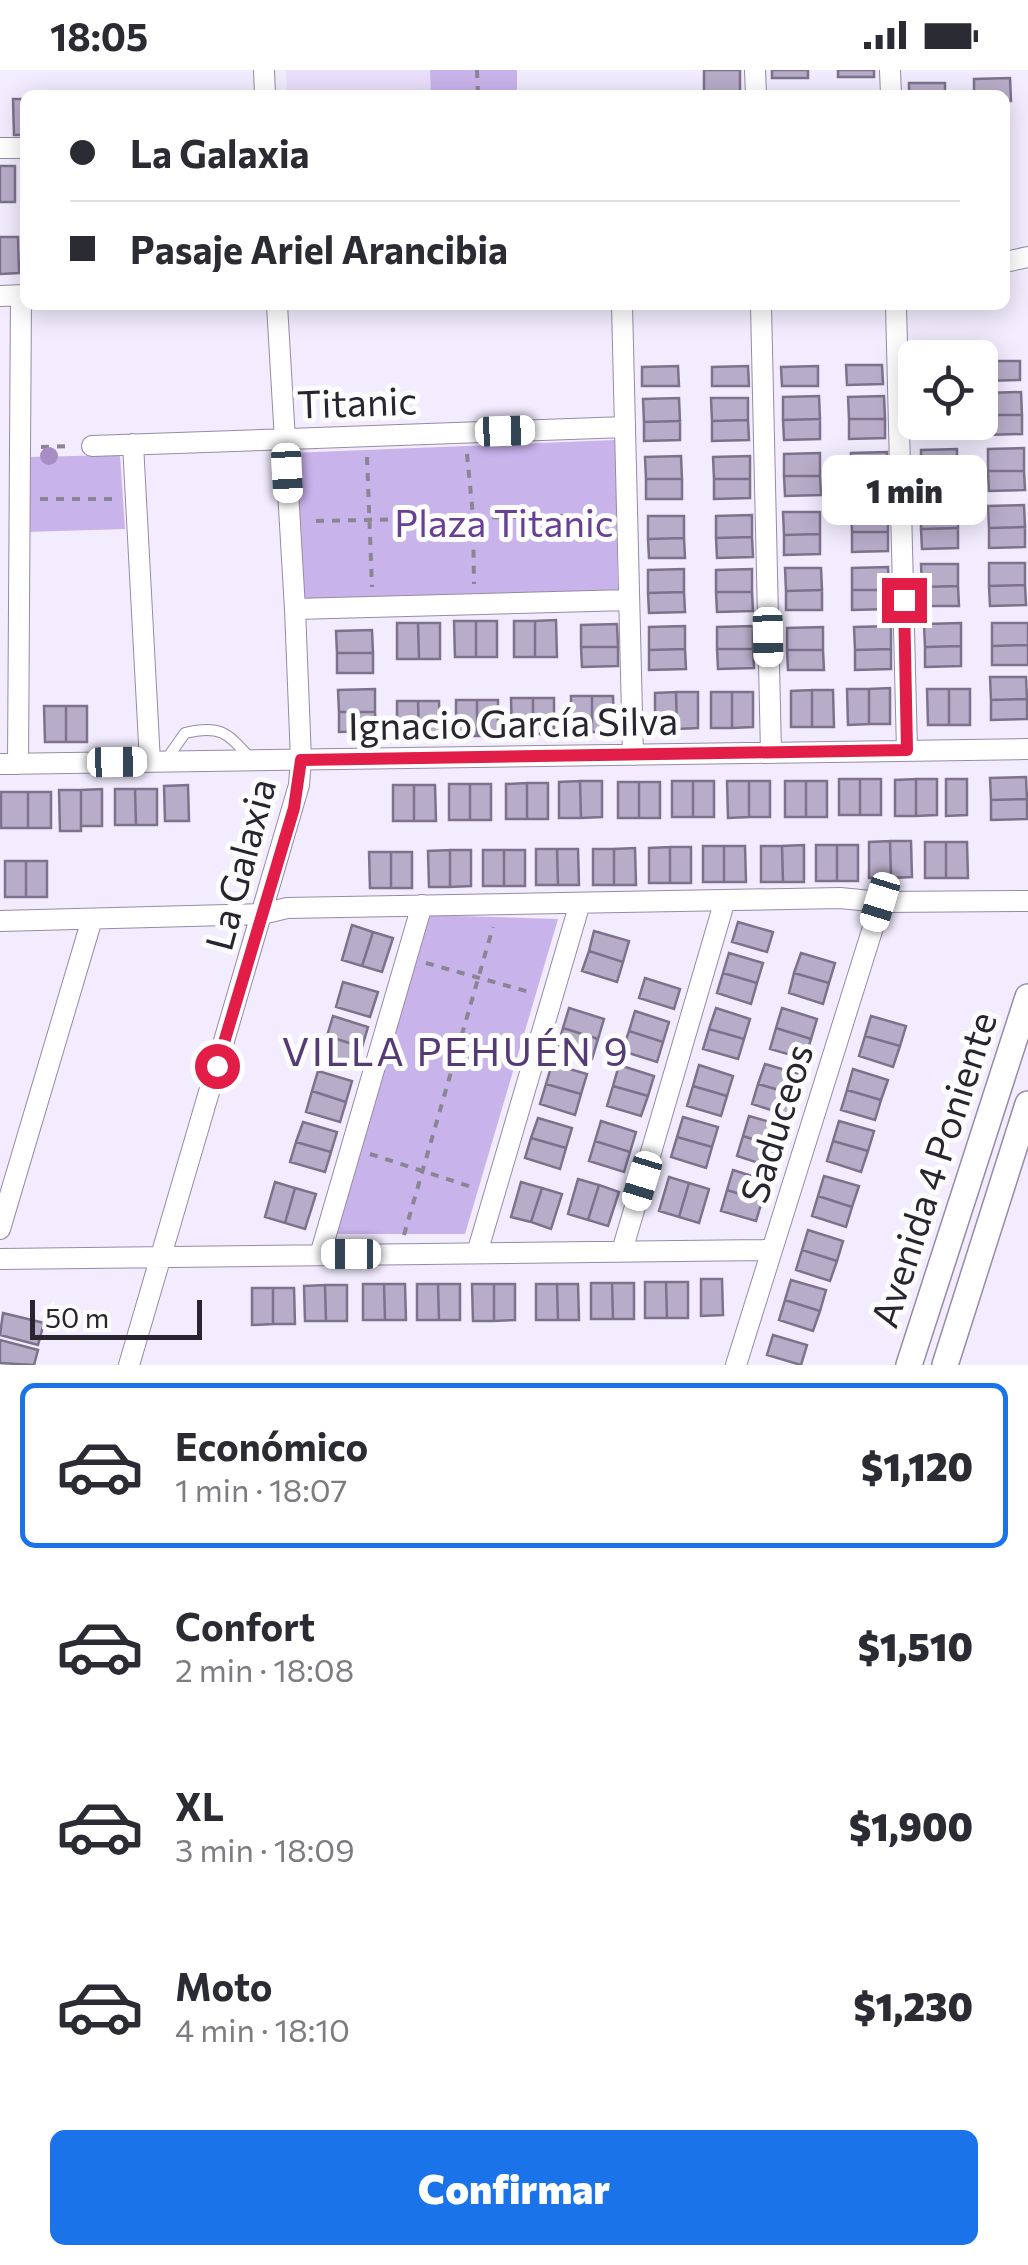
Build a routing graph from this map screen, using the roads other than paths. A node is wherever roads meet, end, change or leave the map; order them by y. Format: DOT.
graph roads {
  1 [pos="15,295"];
  2 [pos="277,310"];
  3 [pos="622,310"];
  4 [pos="760,310"];
  5 [pos="896,310"];
  6 [pos="625,427"];
  7 [pos="285,439"];
  8 [pos="132,444"];
  9 [pos="92,446"];
  10 [pos="629,600"];
  11 [pos="295,609"];
  12 [pos="1028,749"];
  13 [pos="907,750"];
  14 [pos="772,753"];
  15 [pos="633,755"];
  16 [pos="252,760"];
  17 [pos="301,760"];
  18 [pos="157,762"];
  19 [pos="9,764"];
  20 [pos="725,900"];
  21 [pos="1028,901"];
  22 [pos="880,902"];
  23 [pos="580,903"];
  24 [pos="422,906"];
  25 [pos="262,914"];
  26 [pos="92,918"];
  27 [pos="0,921"];
  28 [pos="1028,997"];
  29 [pos="1028,1104"];
  30 [pos="0,1230"];
  31 [pos="772,1250"];
  32 [pos="622,1251"];
  33 [pos="476,1253"];
  34 [pos="320,1255"];
  35 [pos="160,1257"];
  36 [pos="0,1259"];
  37 [pos="129,1365"];
  38 [pos="736,1365"];
  39 [pos="908,1365"];
  40 [pos="945,1365"];
  1 -- 19 [label="street"];
  2 -- 7 [label="street, La Galaxia"];
  3 -- 6 [label="street"];
  4 -- 14 [label="street"];
  5 -- 13 [label="street"];
  6 -- 7 [label="street, Titanic"];
  6 -- 10 [label="street"];
  7 -- 8 [label="street, Titanic"];
  7 -- 11 [label="street, La Galaxia"];
  8 -- 9 [label="street, Titanic"];
  8 -- 18 [label="street"];
  10 -- 11 [label="street"];
  10 -- 15 [label="street"];
  11 -- 17 [label="street, La Galaxia"];
  12 -- 13 [label="street, Ignacio García Silva"];
  13 -- 14 [label="street, Ignacio García Silva"];
  14 -- 15 [label="street, Ignacio García Silva"];
  15 -- 17 [label="street, Ignacio García Silva"];
  16 -- 17 [label="street, Ignacio García Silva"];
  16 -- 18 [label="street, Ignacio García Silva"];
  16 -- 18 [label="lane"];
  17 -- 25 [label="street, La Galaxia"];
  18 -- 19 [label="street, Ignacio García Silva"];
  20 -- 22 [label="street"];
  20 -- 23 [label="street"];
  20 -- 32 [label="street"];
  21 -- 22 [label="street"];
  22 -- 31 [label="street, Saduceos"];
  23 -- 24 [label="street"];
  23 -- 33 [label="street"];
  24 -- 25 [label="street"];
  24 -- 34 [label="street"];
  25 -- 26 [label="street"];
  25 -- 35 [label="street, La Galaxia"];
  26 -- 27 [label="street"];
  26 -- 30 [label="street"];
  28 -- 39 [label="street, Avenida 4 Poniente"];
  29 -- 40 [label="street, Avenida 4 Poniente"];
  31 -- 32 [label="street"];
  31 -- 38 [label="street, Saduceos"];
  32 -- 33 [label="street"];
  33 -- 34 [label="street"];
  34 -- 35 [label="street"];
  35 -- 36 [label="street"];
  35 -- 37 [label="street, La Galaxia"];
}
